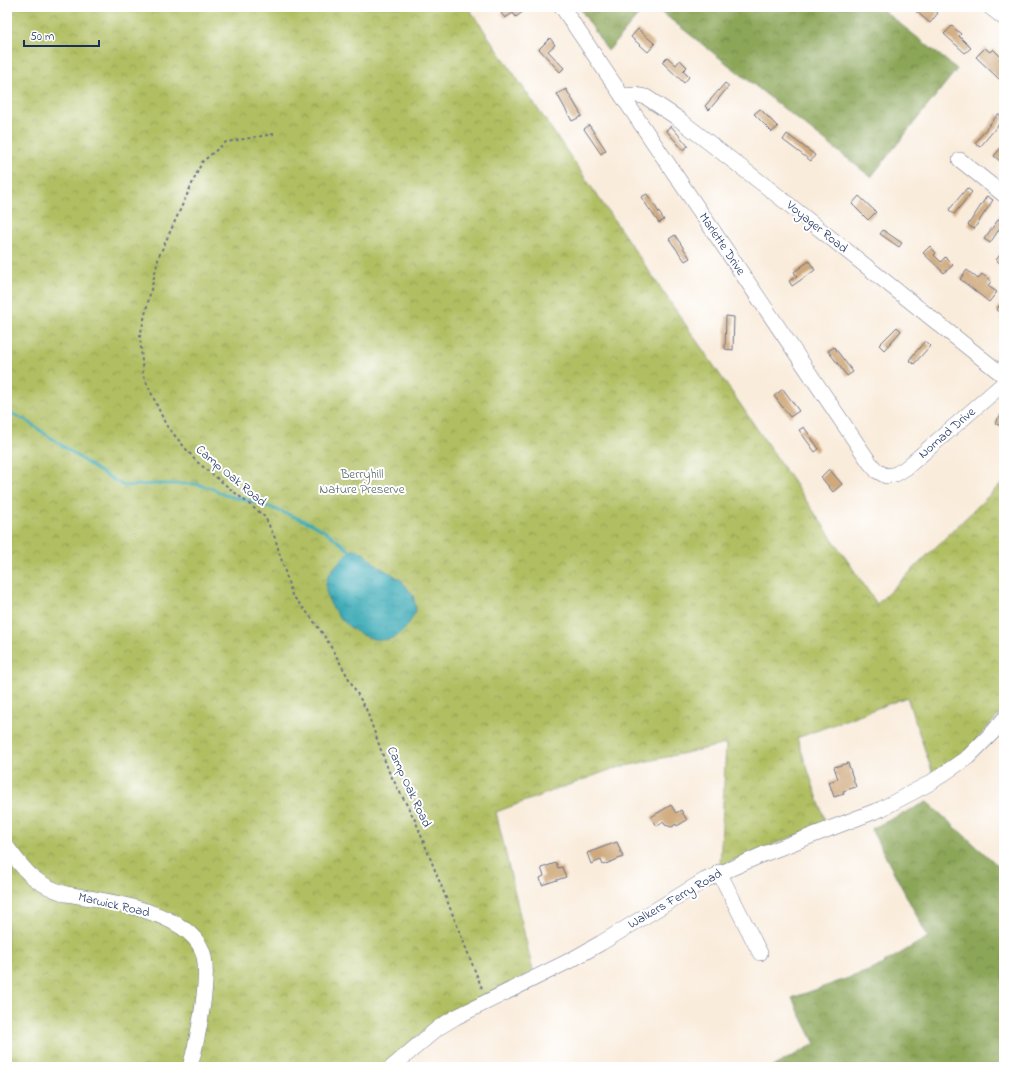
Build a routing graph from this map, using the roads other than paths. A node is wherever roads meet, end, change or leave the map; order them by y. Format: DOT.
graph roads {
  1 [pos="562,7"];
  2 [pos="990,7"];
  3 [pos="1004,18"];
  4 [pos="622,96"];
  5 [pos="960,160"];
  6 [pos="1004,195"];
  7 [pos="1004,376"];
  8 [pos="1004,383"];
  9 [pos="886,476"];
  10 [pos="1004,719"];
  11 [pos="7,847"];
  12 [pos="719,872"];
  13 [pos="760,953"];
  14 [pos="190,1067"];
  15 [pos="392,1067"];
  1 -- 4 [label="street, Marlette Drive"];
  2 -- 3 [label="street"];
  4 -- 7 [label="street, Voyager Road"];
  4 -- 9 [label="street, Marlette Drive"];
  5 -- 6 [label="street"];
  8 -- 9 [label="street, Nomad Drive"];
  10 -- 12 [label="street, Walkers Ferry Road"];
  11 -- 14 [label="street, Marwick Road"];
  12 -- 13 [label="street"];
  12 -- 15 [label="street, Walkers Ferry Road"];
}
